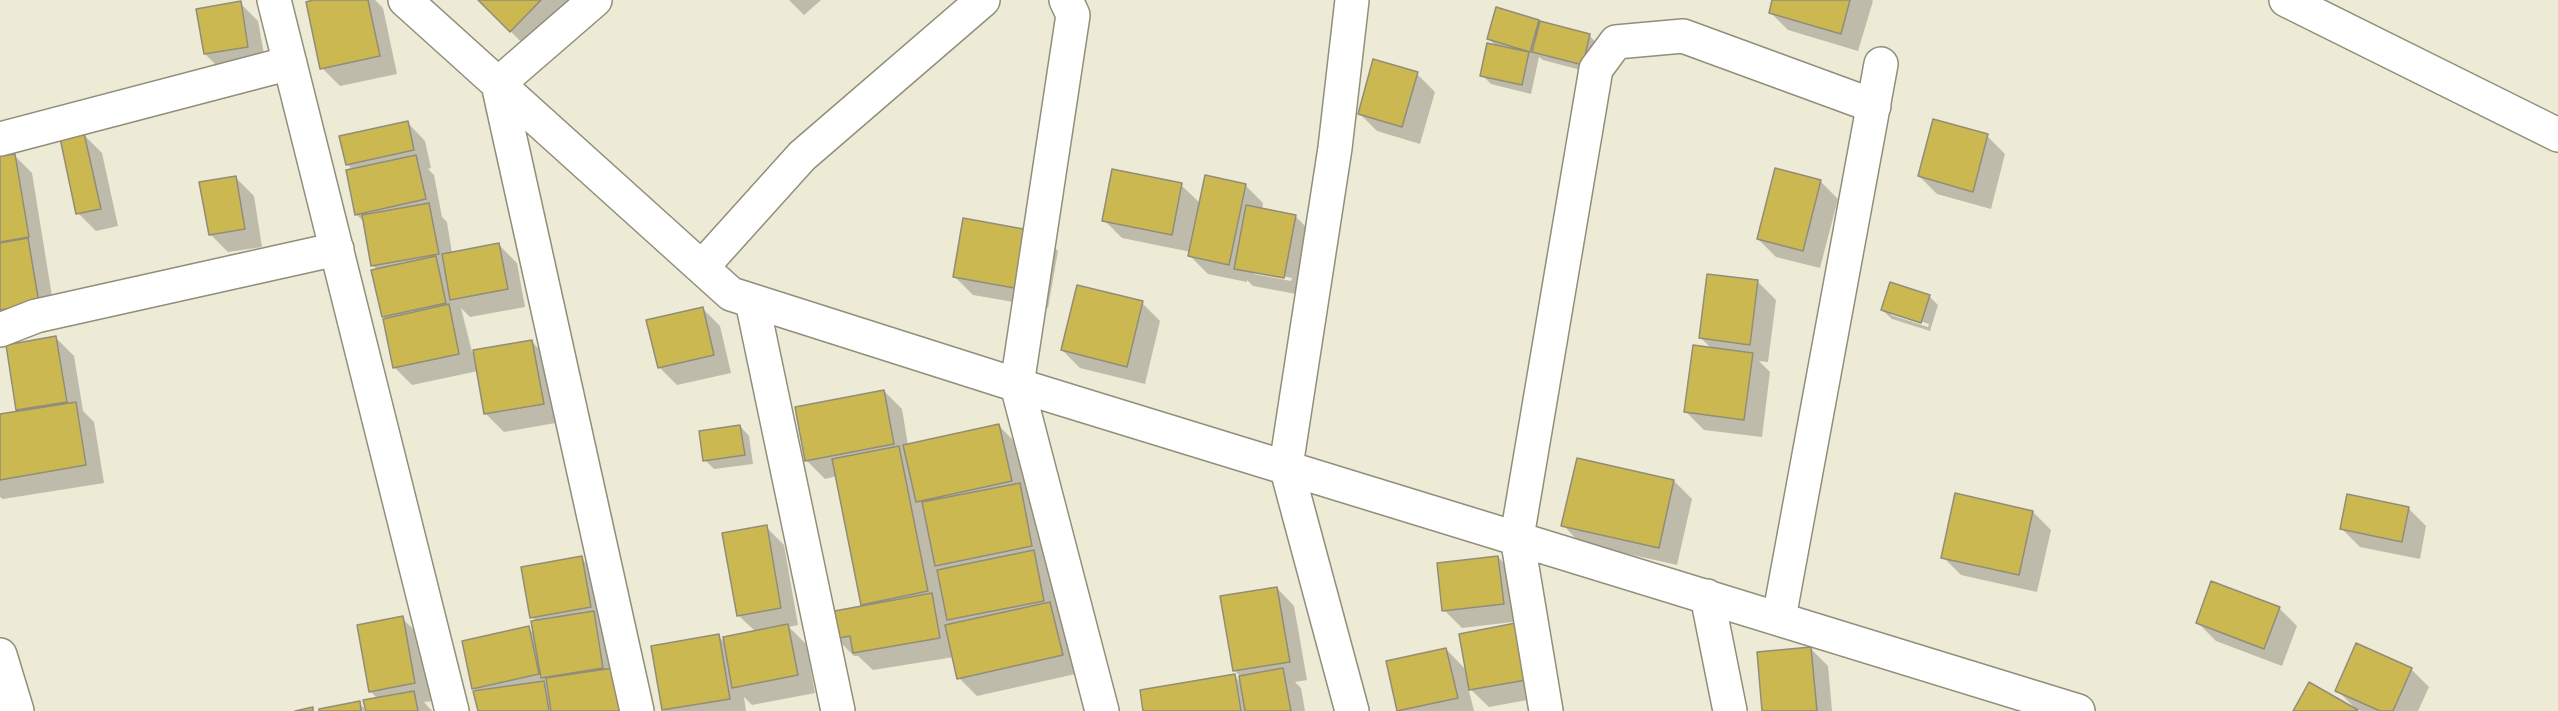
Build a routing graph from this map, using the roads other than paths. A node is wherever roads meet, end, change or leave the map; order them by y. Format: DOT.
graph roads {
  1 [pos="274,0"];
  2 [pos="405,0"];
  3 [pos="595,0"];
  4 [pos="983,0"];
  5 [pos="1066,0"];
  6 [pos="1352,0"];
  7 [pos="2286,0"];
  8 [pos="290,63"];
  9 [pos="1881,64"];
  10 [pos="498,84"];
  11 [pos="1874,106"];
  12 [pos="2558,135"];
  13 [pos="0,139"];
  14 [pos="337,249"];
  15 [pos="702,267"];
  16 [pos="752,301"];
  17 [pos="0,330"];
  18 [pos="1017,385"];
  19 [pos="1286,466"];
  20 [pos="1517,537"];
  21 [pos="1707,596"];
  22 [pos="1779,618"];
  23 [pos="0,655"];
  24 [pos="17,711"];
  25 [pos="452,711"];
  26 [pos="637,711"];
  27 [pos="838,711"];
  28 [pos="1102,711"];
  29 [pos="1352,711"];
  30 [pos="1546,711"];
  31 [pos="1730,711"];
  32 [pos="2078,711"];
  1 -- 8 [label="street"];
  2 -- 10 [label="street"];
  3 -- 10 [label="street"];
  4 -- 15 [label="street"];
  5 -- 18 [label="street"];
  6 -- 19 [label="street"];
  7 -- 12 [label="street"];
  8 -- 13 [label="street"];
  8 -- 14 [label="street"];
  9 -- 11 [label="street"];
  10 -- 15 [label="street"];
  10 -- 26 [label="street"];
  11 -- 20 [label="street"];
  11 -- 22 [label="street"];
  14 -- 17 [label="street"];
  14 -- 25 [label="street"];
  15 -- 16 [label="street"];
  16 -- 18 [label="street"];
  16 -- 27 [label="street"];
  18 -- 19 [label="street"];
  18 -- 28 [label="street"];
  19 -- 20 [label="street"];
  19 -- 29 [label="street"];
  20 -- 21 [label="street"];
  20 -- 30 [label="street"];
  21 -- 22 [label="street"];
  21 -- 31 [label="street"];
  22 -- 32 [label="street"];
  23 -- 24 [label="street"];
}
